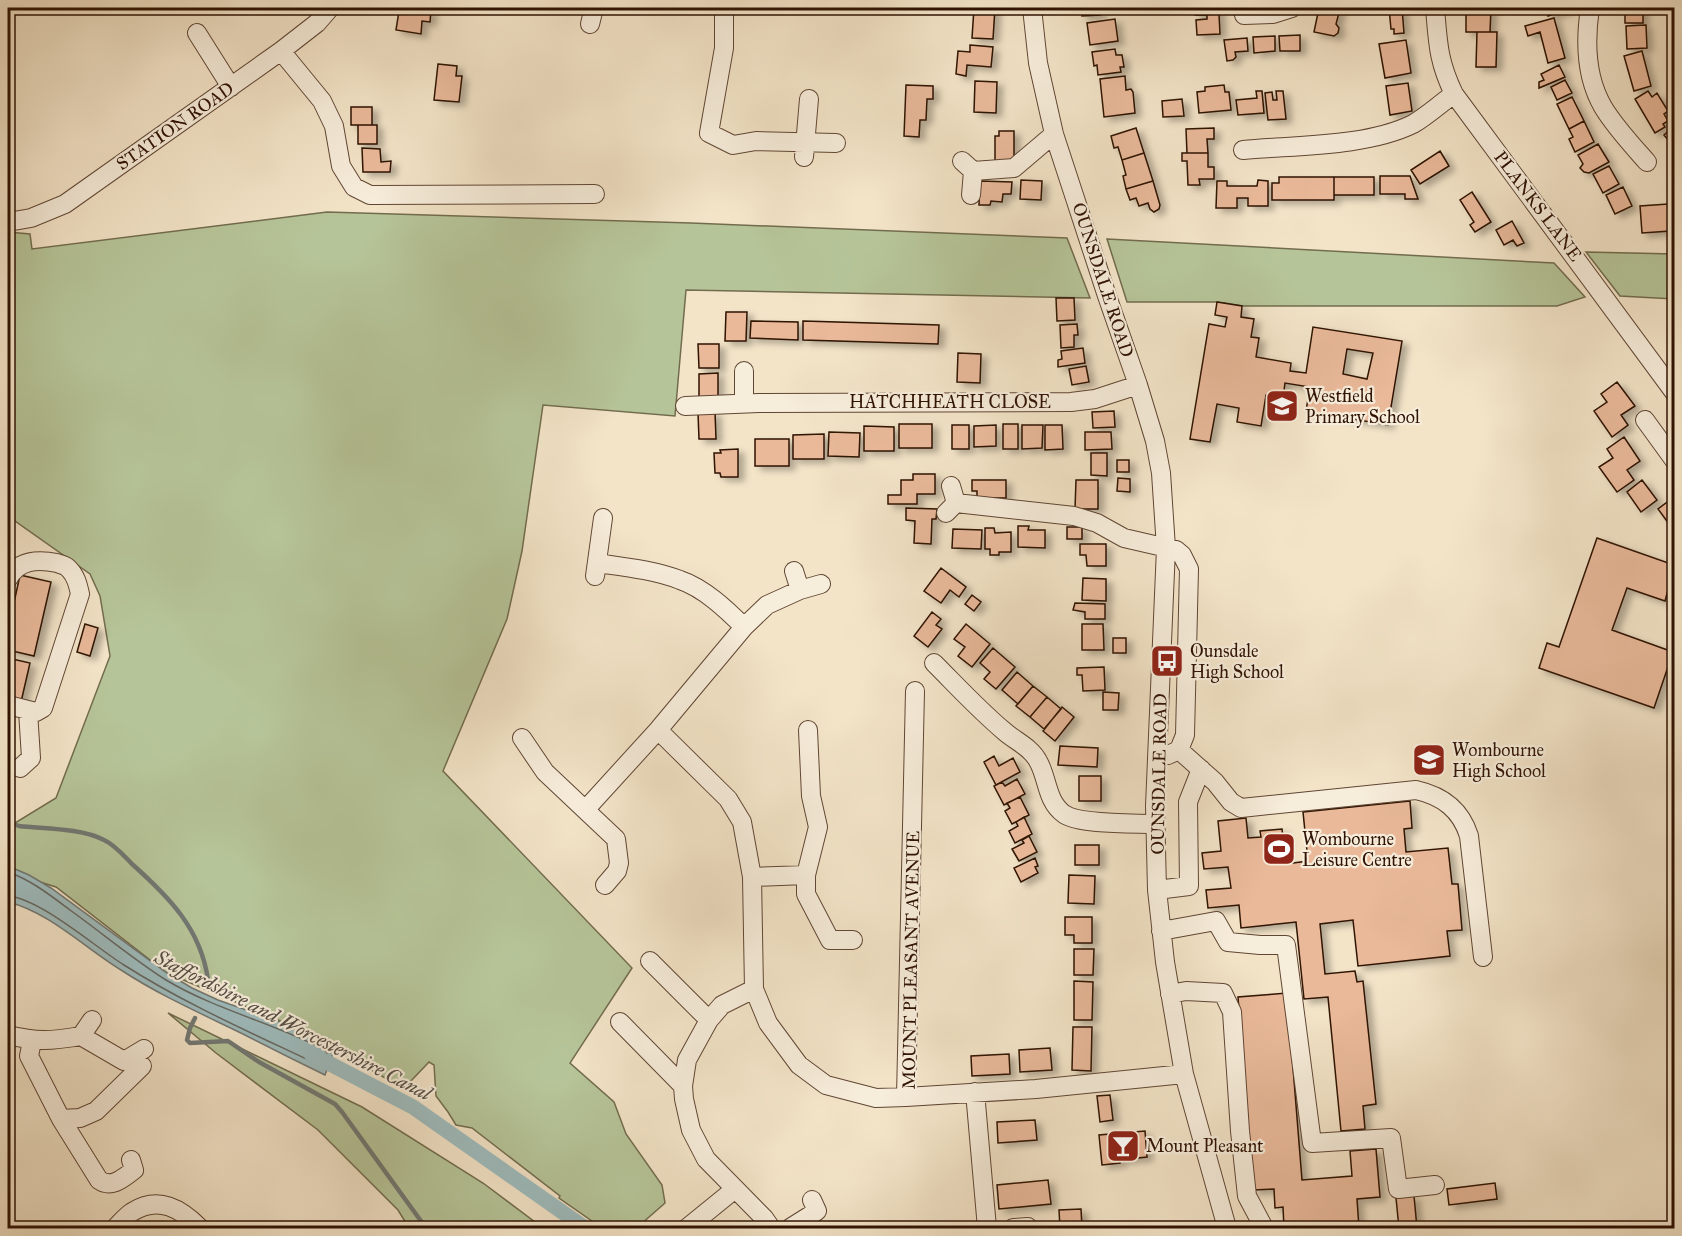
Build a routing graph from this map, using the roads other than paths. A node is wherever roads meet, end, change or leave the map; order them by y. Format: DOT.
graph roads {
  1 [pos="330,8"];
  2 [pos="724,8"];
  3 [pos="1032,8"];
  4 [pos="1243,8"];
  5 [pos="1292,8"];
  6 [pos="1435,8"];
  7 [pos="1590,8"];
  8 [pos="197,33"];
  9 [pos="281,51"];
  10 [pos="231,87"];
  11 [pos="1454,94"];
  12 [pos="809,99"];
  13 [pos="1054,134"];
  14 [pos="836,143"];
  15 [pos="804,149"];
  16 [pos="1243,150"];
  17 [pos="1647,162"];
  18 [pos="595,194"];
  19 [pos="971,195"];
  20 [pos="8,222"];
  21 [pos="744,371"];
  22 [pos="1138,385"];
  23 [pos="1674,392"];
  24 [pos="685,406"];
  25 [pos="754,409"];
  26 [pos="1645,420"];
  27 [pos="1674,460"];
  28 [pos="951,501"];
  29 [pos="603,518"];
  30 [pos="1166,548"];
  31 [pos="794,571"];
  32 [pos="8,579"];
  33 [pos="821,584"];
  34 [pos="800,590"];
  35 [pos="744,627"];
  36 [pos="934,663"];
  37 [pos="915,691"];
  38 [pos="8,705"];
  39 [pos="28,711"];
  40 [pos="658,730"];
  41 [pos="808,730"];
  42 [pos="522,738"];
  43 [pos="1179,750"];
  44 [pos="1157,757"];
  45 [pos="20,768"];
  46 [pos="1201,769"];
  47 [pos="586,808"];
  48 [pos="1155,824"];
  49 [pos="610,833"];
  50 [pos="634,844"];
  51 [pos="806,875"];
  52 [pos="752,877"];
  53 [pos="605,885"];
  54 [pos="1157,890"];
  55 [pos="1161,931"];
  56 [pos="853,940"];
  57 [pos="1483,957"];
  58 [pos="650,961"];
  59 [pos="754,989"];
  60 [pos="1170,994"];
  61 [pos="92,1020"];
  62 [pos="709,1020"];
  63 [pos="620,1022"];
  64 [pos="8,1035"];
  65 [pos="81,1036"];
  66 [pos="32,1041"];
  67 [pos="1184,1074"];
  68 [pos="683,1086"];
  69 [pos="975,1092"];
  70 [pos="906,1096"];
  71 [pos="61,1119"];
  72 [pos="130,1160"];
  73 [pos="1435,1185"];
  74 [pos="735,1189"];
  75 [pos="812,1200"];
  76 [pos="115,1228"];
  77 [pos="200,1228"];
  78 [pos="687,1228"];
  79 [pos="771,1228"];
  80 [pos="790,1228"];
  81 [pos="987,1228"];
  82 [pos="1227,1228"];
  83 [pos="1264,1228"];
  1 -- 9 [label="street, STATION ROAD"];
  2 -- 15 [label="street"];
  3 -- 13 [label="street, OUNSDALE ROAD"];
  4 -- 5 [label="street"];
  6 -- 11 [label="street, PLANKS LANE"];
  7 -- 17 [label="street"];
  8 -- 10 [label="street"];
  9 -- 10 [label="street, STATION ROAD"];
  9 -- 18 [label="street"];
  10 -- 20 [label="street, STATION ROAD"];
  11 -- 16 [label="street"];
  11 -- 23 [label="street, PLANKS LANE"];
  12 -- 15 [label="street"];
  13 -- 19 [label="street"];
  13 -- 22 [label="street, OUNSDALE ROAD"];
  14 -- 15 [label="street"];
  21 -- 25 [label="street"];
  22 -- 25 [label="street, HATCHHEATH CLOSE"];
  22 -- 30 [label="street, OUNSDALE ROAD"];
  24 -- 25 [label="street, HATCHHEATH CLOSE"];
  26 -- 27 [label="street"];
  28 -- 30 [label="street"];
  29 -- 35 [label="street"];
  30 -- 43 [label="street"];
  30 -- 44 [label="street, OUNSDALE ROAD"];
  31 -- 34 [label="street"];
  32 -- 39 [label="street"];
  33 -- 34 [label="street"];
  34 -- 35 [label="street"];
  35 -- 40 [label="street"];
  36 -- 48 [label="street"];
  37 -- 70 [label="street, MOUNT PLEASANT AVENUE"];
  38 -- 39 [label="street"];
  39 -- 45 [label="street"];
  40 -- 47 [label="street"];
  40 -- 52 [label="street"];
  41 -- 51 [label="street"];
  42 -- 47 [label="street"];
  43 -- 44 [label="street"];
  43 -- 46 [label="street"];
  44 -- 48 [label="street, OUNSDALE ROAD"];
  46 -- 54 [label="street"];
  46 -- 57 [label="street"];
  47 -- 49 [label="street"];
  48 -- 54 [label="street, OUNSDALE ROAD"];
  49 -- 50 [label="street"];
  49 -- 53 [label="street"];
  51 -- 52 [label="street"];
  51 -- 56 [label="street"];
  52 -- 59 [label="street"];
  54 -- 55 [label="street, OUNSDALE ROAD"];
  55 -- 60 [label="street, OUNSDALE ROAD"];
  55 -- 73 [label="street"];
  58 -- 62 [label="street"];
  59 -- 62 [label="street"];
  59 -- 70 [label="street"];
  60 -- 67 [label="street, OUNSDALE ROAD"];
  60 -- 83 [label="street"];
  61 -- 65 [label="street"];
  62 -- 68 [label="street"];
  63 -- 68 [label="street"];
  64 -- 66 [label="street"];
  65 -- 66 [label="street"];
  65 -- 71 [label="street"];
  66 -- 71 [label="street"];
  67 -- 69 [label="street, MOUNT PLEASANT AVENUE"];
  67 -- 82 [label="street, OUNSDALE ROAD"];
  68 -- 74 [label="street"];
  69 -- 70 [label="street, MOUNT PLEASANT AVENUE"];
  69 -- 81 [label="street"];
  71 -- 72 [label="street"];
  74 -- 78 [label="street"];
  74 -- 79 [label="street"];
  75 -- 80 [label="street"];
  76 -- 77 [label="street"];
}
